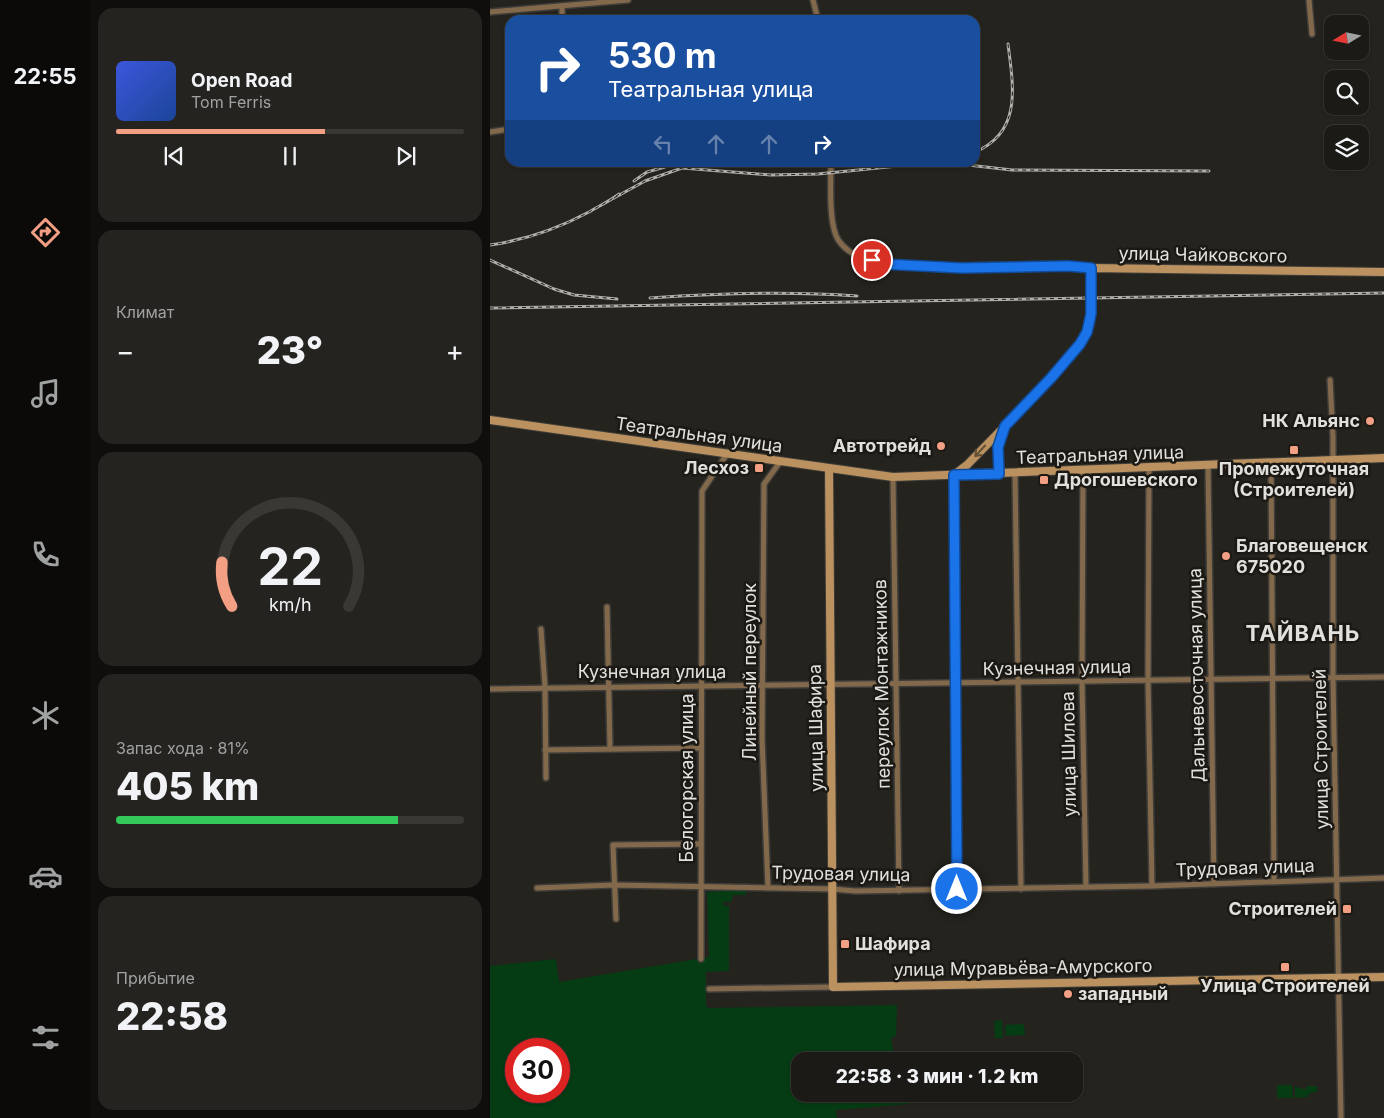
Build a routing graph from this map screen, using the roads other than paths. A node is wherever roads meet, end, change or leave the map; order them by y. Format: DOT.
graph roads {
  1 [pos="628,0"];
  2 [pos="813,0"];
  3 [pos="1309,0"];
  4 [pos="583,2"];
  5 [pos="562,6"];
  6 [pos="490,12"];
  7 [pos="562,15"];
  8 [pos="817,15"];
  9 [pos="1312,34"];
  10 [pos="505,130"];
  11 [pos="490,132"];
  12 [pos="831,167"];
  13 [pos="1091,268"];
  14 [pos="1384,272"];
  15 [pos="1330,380"];
  16 [pos="490,420"];
  17 [pos="1005,426"];
  18 [pos="727,454"];
  19 [pos="1384,458"];
  20 [pos="1332,461"];
  21 [pos="780,462"];
  22 [pos="1270,464"];
  23 [pos="1208,466"];
  24 [pos="829,469"];
  25 [pos="1149,469"];
  26 [pos="1082,471"];
  27 [pos="999,474"];
  28 [pos="1015,474"];
  29 [pos="954,475"];
  30 [pos="893,477"];
  31 [pos="607,607"];
  32 [pos="541,629"];
  33 [pos="1384,677"];
  34 [pos="1271,678"];
  35 [pos="1333,678"];
  36 [pos="1210,679"];
  37 [pos="1148,680"];
  38 [pos="1082,681"];
  39 [pos="956,683"];
  40 [pos="1018,683"];
  41 [pos="830,684"];
  42 [pos="895,684"];
  43 [pos="701,685"];
  44 [pos="609,686"];
  45 [pos="763,686"];
  46 [pos="545,687"];
  47 [pos="490,689"];
  48 [pos="701,748"];
  49 [pos="610,749"];
  50 [pos="545,750"];
  51 [pos="546,778"];
  52 [pos="701,844"];
  53 [pos="1384,878"];
  54 [pos="1274,881"];
  55 [pos="1337,881"];
  56 [pos="613,884"];
  57 [pos="1214,884"];
  58 [pos="701,886"];
  59 [pos="1152,886"];
  60 [pos="1086,887"];
  61 [pos="537,888"];
  62 [pos="768,888"];
  63 [pos="833,889"];
  64 [pos="957,889"];
  65 [pos="1021,889"];
  66 [pos="899,891"];
  67 [pos="616,919"];
  68 [pos="702,959"];
  69 [pos="1339,977"];
  70 [pos="1384,977"];
  71 [pos="833,987"];
  72 [pos="708,989"];
  73 [pos="1341,1118"];
  1 -- 4 [label="street"];
  2 -- 8 [label="street"];
  3 -- 9 [label="street"];
  4 -- 5 [label="street"];
  5 -- 6 [label="street"];
  5 -- 7 [label="street"];
  10 -- 11 [label="street"];
  12 -- 13 [label="street, улица Чайковского"];
  13 -- 14 [label="street, улица Чайковского"];
  13 -- 17 [label="street"];
  15 -- 20 [label="street, улица Строителей"];
  16 -- 18 [label="street, Театральная улица"];
  17 -- 27 [label="street"];
  17 -- 29 [label="street, one-way"];
  18 -- 21 [label="street, Театральная улица"];
  18 -- 43 [label="street, Белогорская улица"];
  19 -- 20 [label="street, Театральная улица"];
  20 -- 22 [label="street, Театральная улица"];
  20 -- 35 [label="street, улица Строителей"];
  21 -- 24 [label="street, Театральная улица"];
  21 -- 45 [label="street, Линейный переулок"];
  22 -- 23 [label="street, Театральная улица"];
  22 -- 34 [label="street"];
  23 -- 25 [label="street, Театральная улица"];
  23 -- 36 [label="street, Дальневосточная улица"];
  24 -- 30 [label="street, Театральная улица"];
  24 -- 41 [label="street, улица Шафира"];
  25 -- 26 [label="street, Театральная улица"];
  25 -- 37 [label="street"];
  26 -- 28 [label="street, Театральная улица"];
  26 -- 38 [label="street, улица Шилова"];
  27 -- 28 [label="street, Театральная улица"];
  27 -- 29 [label="street, Театральная улица"];
  28 -- 40 [label="street"];
  29 -- 30 [label="street, Театральная улица"];
  29 -- 39 [label="street"];
  30 -- 42 [label="street, переулок Монтажников"];
  31 -- 44 [label="street"];
  32 -- 46 [label="street"];
  33 -- 35 [label="street, Кузнечная улица"];
  34 -- 35 [label="street, Кузнечная улица"];
  34 -- 36 [label="street, Кузнечная улица"];
  34 -- 54 [label="street"];
  35 -- 55 [label="street, улица Строителей"];
  36 -- 37 [label="street, Кузнечная улица"];
  36 -- 57 [label="street, Дальневосточная улица"];
  37 -- 38 [label="street, Кузнечная улица"];
  37 -- 59 [label="street"];
  38 -- 40 [label="street, Кузнечная улица"];
  38 -- 60 [label="street, улица Шилова"];
  39 -- 40 [label="street, Кузнечная улица"];
  39 -- 42 [label="street, Кузнечная улица"];
  39 -- 64 [label="street"];
  40 -- 65 [label="street"];
  41 -- 42 [label="street, Кузнечная улица"];
  41 -- 45 [label="street, Кузнечная улица"];
  41 -- 63 [label="street, улица Шафира"];
  42 -- 66 [label="street, переулок Монтажников"];
  43 -- 44 [label="street, Кузнечная улица"];
  43 -- 45 [label="street, Кузнечная улица"];
  43 -- 48 [label="street, Белогорская улица"];
  44 -- 46 [label="street, Кузнечная улица"];
  44 -- 49 [label="street"];
  45 -- 62 [label="street, Линейный переулок"];
  46 -- 47 [label="street, Кузнечная улица"];
  46 -- 50 [label="street"];
  48 -- 49 [label="street"];
  48 -- 52 [label="street, Белогорская улица"];
  49 -- 50 [label="street"];
  50 -- 51 [label="street"];
  52 -- 56 [label="street"];
  52 -- 58 [label="street, Белогорская улица"];
  53 -- 55 [label="street, Трудовая улица"];
  54 -- 55 [label="street, Трудовая улица"];
  54 -- 57 [label="street, Трудовая улица"];
  55 -- 69 [label="street, улица Строителей"];
  56 -- 58 [label="street, Трудовая улица"];
  56 -- 61 [label="street, Трудовая улица"];
  56 -- 67 [label="street"];
  57 -- 59 [label="street, Трудовая улица"];
  58 -- 62 [label="street, Трудовая улица"];
  58 -- 68 [label="street, Белогорская улица"];
  59 -- 60 [label="street, Трудовая улица"];
  60 -- 65 [label="street, Трудовая улица"];
  62 -- 63 [label="street, Трудовая улица"];
  63 -- 66 [label="street, Трудовая улица"];
  63 -- 71 [label="street, улица Шафира"];
  64 -- 65 [label="street, Трудовая улица"];
  64 -- 66 [label="street, Трудовая улица"];
  69 -- 70 [label="street"];
  69 -- 71 [label="street, улица Муравьёва-Амурского"];
  69 -- 73 [label="street, улица Строителей"];
  71 -- 72 [label="street, улица Муравьёва-Амурского"];
}
